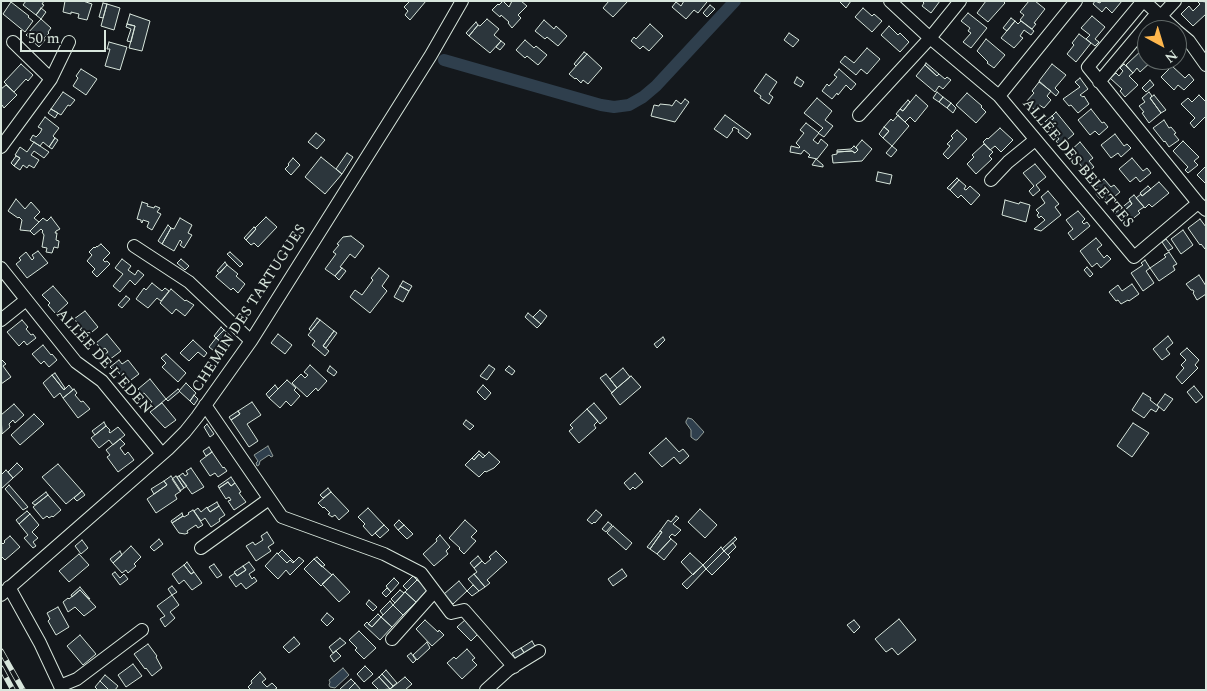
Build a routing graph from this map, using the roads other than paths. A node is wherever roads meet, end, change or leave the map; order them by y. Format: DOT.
graph roads {
  1 [pos="462,1"];
  2 [pos="890,1"];
  3 [pos="960,1"];
  4 [pos="1076,1"];
  5 [pos="1143,1"];
  6 [pos="1175,1"];
  7 [pos="1159,14"];
  8 [pos="1166,20"];
  9 [pos="930,38"];
  10 [pos="1187,40"];
  11 [pos="13,42"];
  12 [pos="69,42"];
  13 [pos="1206,65"];
  14 [pos="51,79"];
  15 [pos="1099,82"];
  16 [pos="998,96"];
  17 [pos="859,115"];
  18 [pos="3,139"];
  19 [pos="1035,140"];
  20 [pos="991,180"];
  21 [pos="1202,206"];
  22 [pos="134,246"];
  23 [pos="1,268"];
  24 [pos="26,300"];
  25 [pos="1,320"];
  26 [pos="251,341"];
  27 [pos="205,405"];
  28 [pos="162,454"];
  29 [pos="270,499"];
  30 [pos="201,548"];
  31 [pos="5,591"];
  32 [pos="434,592"];
  33 [pos="142,630"];
  34 [pos="392,639"];
  35 [pos="539,651"];
  36 [pos="514,666"];
  37 [pos="61,688"];
  38 [pos="486,690"];
  1 -- 26 [label="street, CHEMIN DES TARTUGUES"];
  2 -- 9 [label="street, ALLÉE DES BELETTES"];
  3 -- 9 [label="street"];
  4 -- 16 [label="street"];
  5 -- 7 [label="street"];
  5 -- 15 [label="street"];
  6 -- 7 [label="street"];
  7 -- 8 [label="street"];
  7 -- 15 [label="street"];
  9 -- 16 [label="street, ALLÉE DES BELETTES"];
  9 -- 17 [label="street"];
  10 -- 13 [label="street"];
  11 -- 14 [label="street"];
  12 -- 14 [label="street"];
  14 -- 18 [label="street"];
  15 -- 21 [label="street"];
  16 -- 19 [label="street, ALLÉE DES BELETTES"];
  19 -- 20 [label="street"];
  19 -- 21 [label="street, ALLÉE DES BELETTES"];
  22 -- 26 [label="street"];
  23 -- 24 [label="street, ALLÉE DE L'EDEN"];
  24 -- 25 [label="street"];
  24 -- 28 [label="street, ALLÉE DE L'EDEN"];
  26 -- 27 [label="street, CHEMIN DES TARTUGUES"];
  27 -- 28 [label="street, CHEMIN DES TARTUGUES"];
  27 -- 29 [label="street"];
  28 -- 31 [label="street, CHEMIN DES TARTUGUES"];
  29 -- 30 [label="street"];
  29 -- 32 [label="street"];
  31 -- 37 [label="street"];
  32 -- 34 [label="street"];
  32 -- 36 [label="street"];
  33 -- 37 [label="street"];
  35 -- 36 [label="street"];
  36 -- 38 [label="street"];
}
